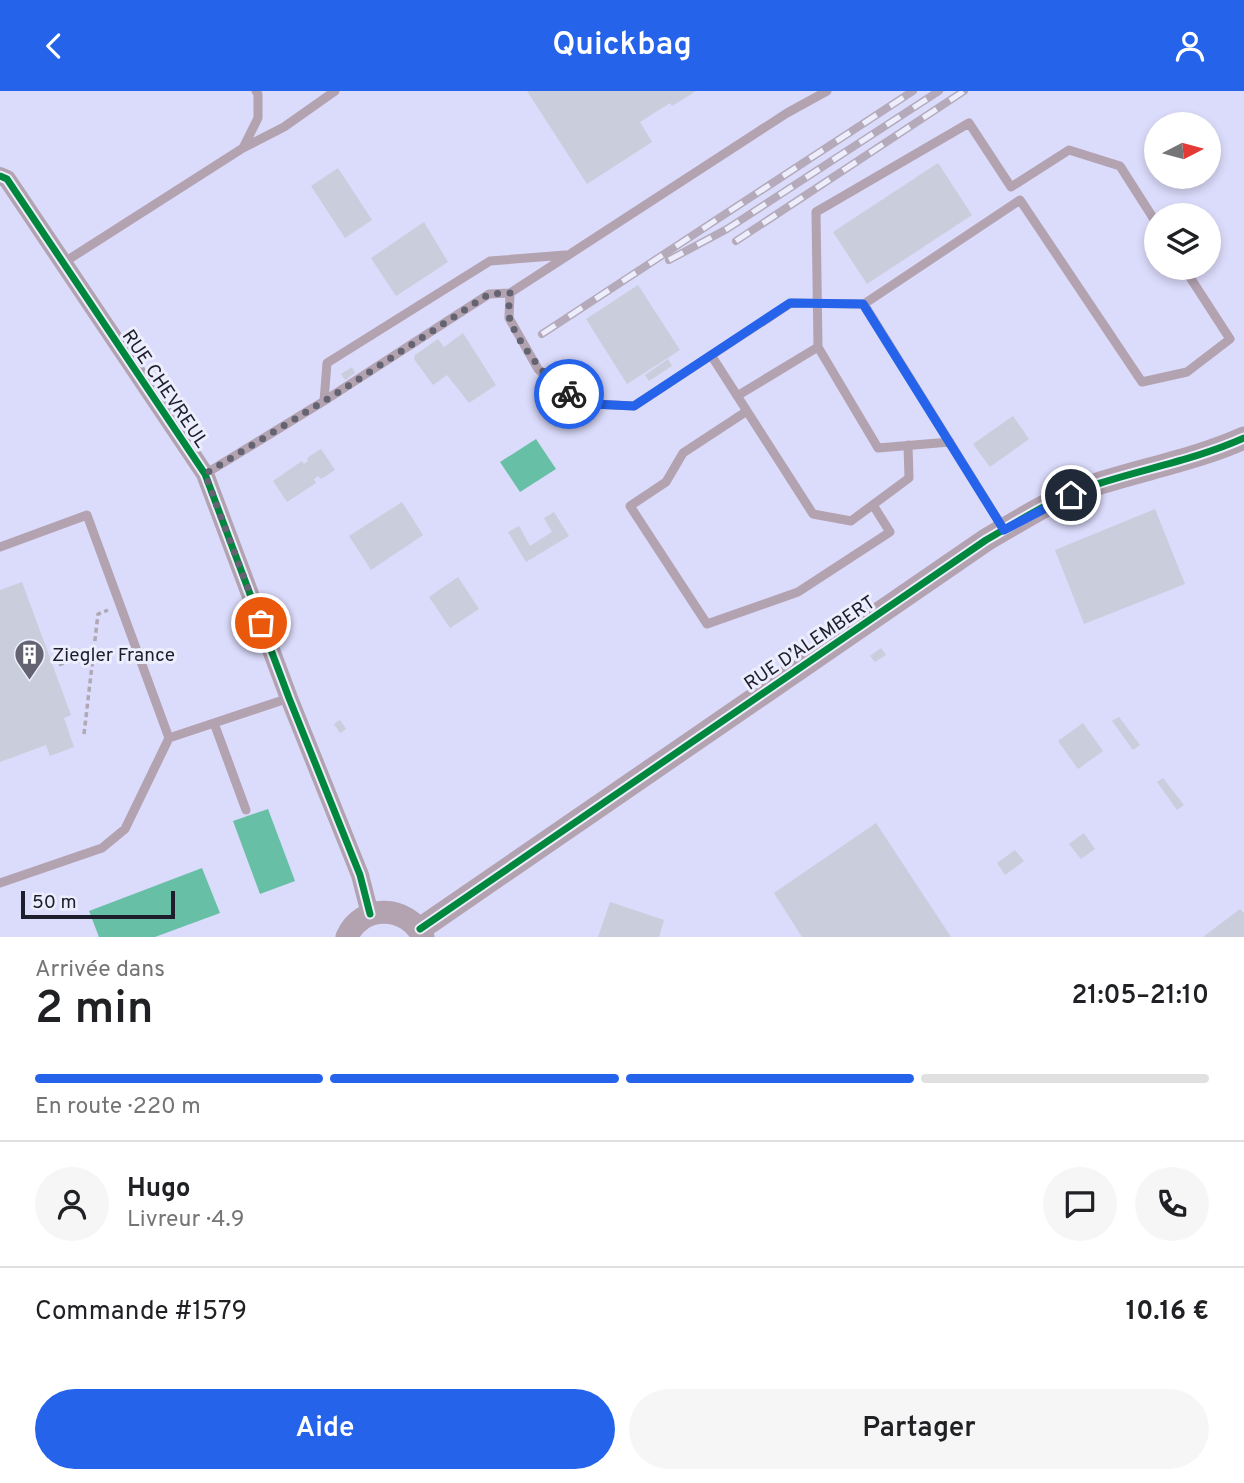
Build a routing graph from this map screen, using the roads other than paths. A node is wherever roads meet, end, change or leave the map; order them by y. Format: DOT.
graph roads {
  1 [pos="256,91"];
  2 [pos="335,91"];
  3 [pos="827,91"];
  4 [pos="243,148"];
  5 [pos="0,176"];
  6 [pos="1011,187"];
  7 [pos="1020,200"];
  8 [pos="1144,204"];
  9 [pos="569,255"];
  10 [pos="63,263"];
  11 [pos="1192,280"];
  12 [pos="510,293"];
  13 [pos="818,304"];
  14 [pos="863,304"];
  15 [pos="818,347"];
  16 [pos="711,355"];
  17 [pos="737,396"];
  18 [pos="324,401"];
  19 [pos="747,411"];
  20 [pos="1244,437"];
  21 [pos="950,442"];
  22 [pos="908,445"];
  23 [pos="205,474"];
  24 [pos="873,505"];
  25 [pos="1004,530"];
  26 [pos="0,547"];
  27 [pos="289,698"];
  28 [pos="214,723"];
  29 [pos="169,738"];
  30 [pos="246,810"];
  31 [pos="0,883"];
  32 [pos="370,914"];
  33 [pos="422,933"];
  34 [pos="346,937"];
  1 -- 4 [label="lane"];
  2 -- 4 [label="lane"];
  3 -- 9 [label="lane"];
  4 -- 10 [label="lane"];
  5 -- 10 [label="street, RUE CHEVREUL"];
  6 -- 7 [label="lane"];
  6 -- 8 [label="lane"];
  6 -- 13 [label="lane"];
  7 -- 11 [label="lane"];
  7 -- 14 [label="lane"];
  9 -- 12 [label="lane"];
  9 -- 18 [label="lane"];
  10 -- 23 [label="street, RUE CHEVREUL"];
  12 -- 16 [label="lane"];
  12 -- 18 [label="lane"];
  13 -- 14 [label="lane"];
  13 -- 15 [label="lane"];
  13 -- 16 [label="lane"];
  14 -- 21 [label="lane"];
  15 -- 17 [label="lane"];
  15 -- 22 [label="lane"];
  16 -- 17 [label="lane"];
  17 -- 19 [label="lane"];
  18 -- 23 [label="lane"];
  19 -- 24 [label="lane"];
  19 -- 24 [label="lane"];
  20 -- 25 [label="street, RUE D’ALEMBERT"];
  21 -- 22 [label="lane"];
  21 -- 25 [label="lane"];
  22 -- 24 [label="lane"];
  23 -- 27 [label="street, RUE CHEVREUL"];
  25 -- 33 [label="street, RUE D’ALEMBERT"];
  26 -- 29 [label="lane"];
  27 -- 28 [label="lane"];
  27 -- 32 [label="street, RUE CHEVREUL"];
  28 -- 29 [label="lane"];
  28 -- 30 [label="lane"];
  29 -- 31 [label="lane"];
  32 -- 33 [label="street"];
  32 -- 34 [label="street"];
}
